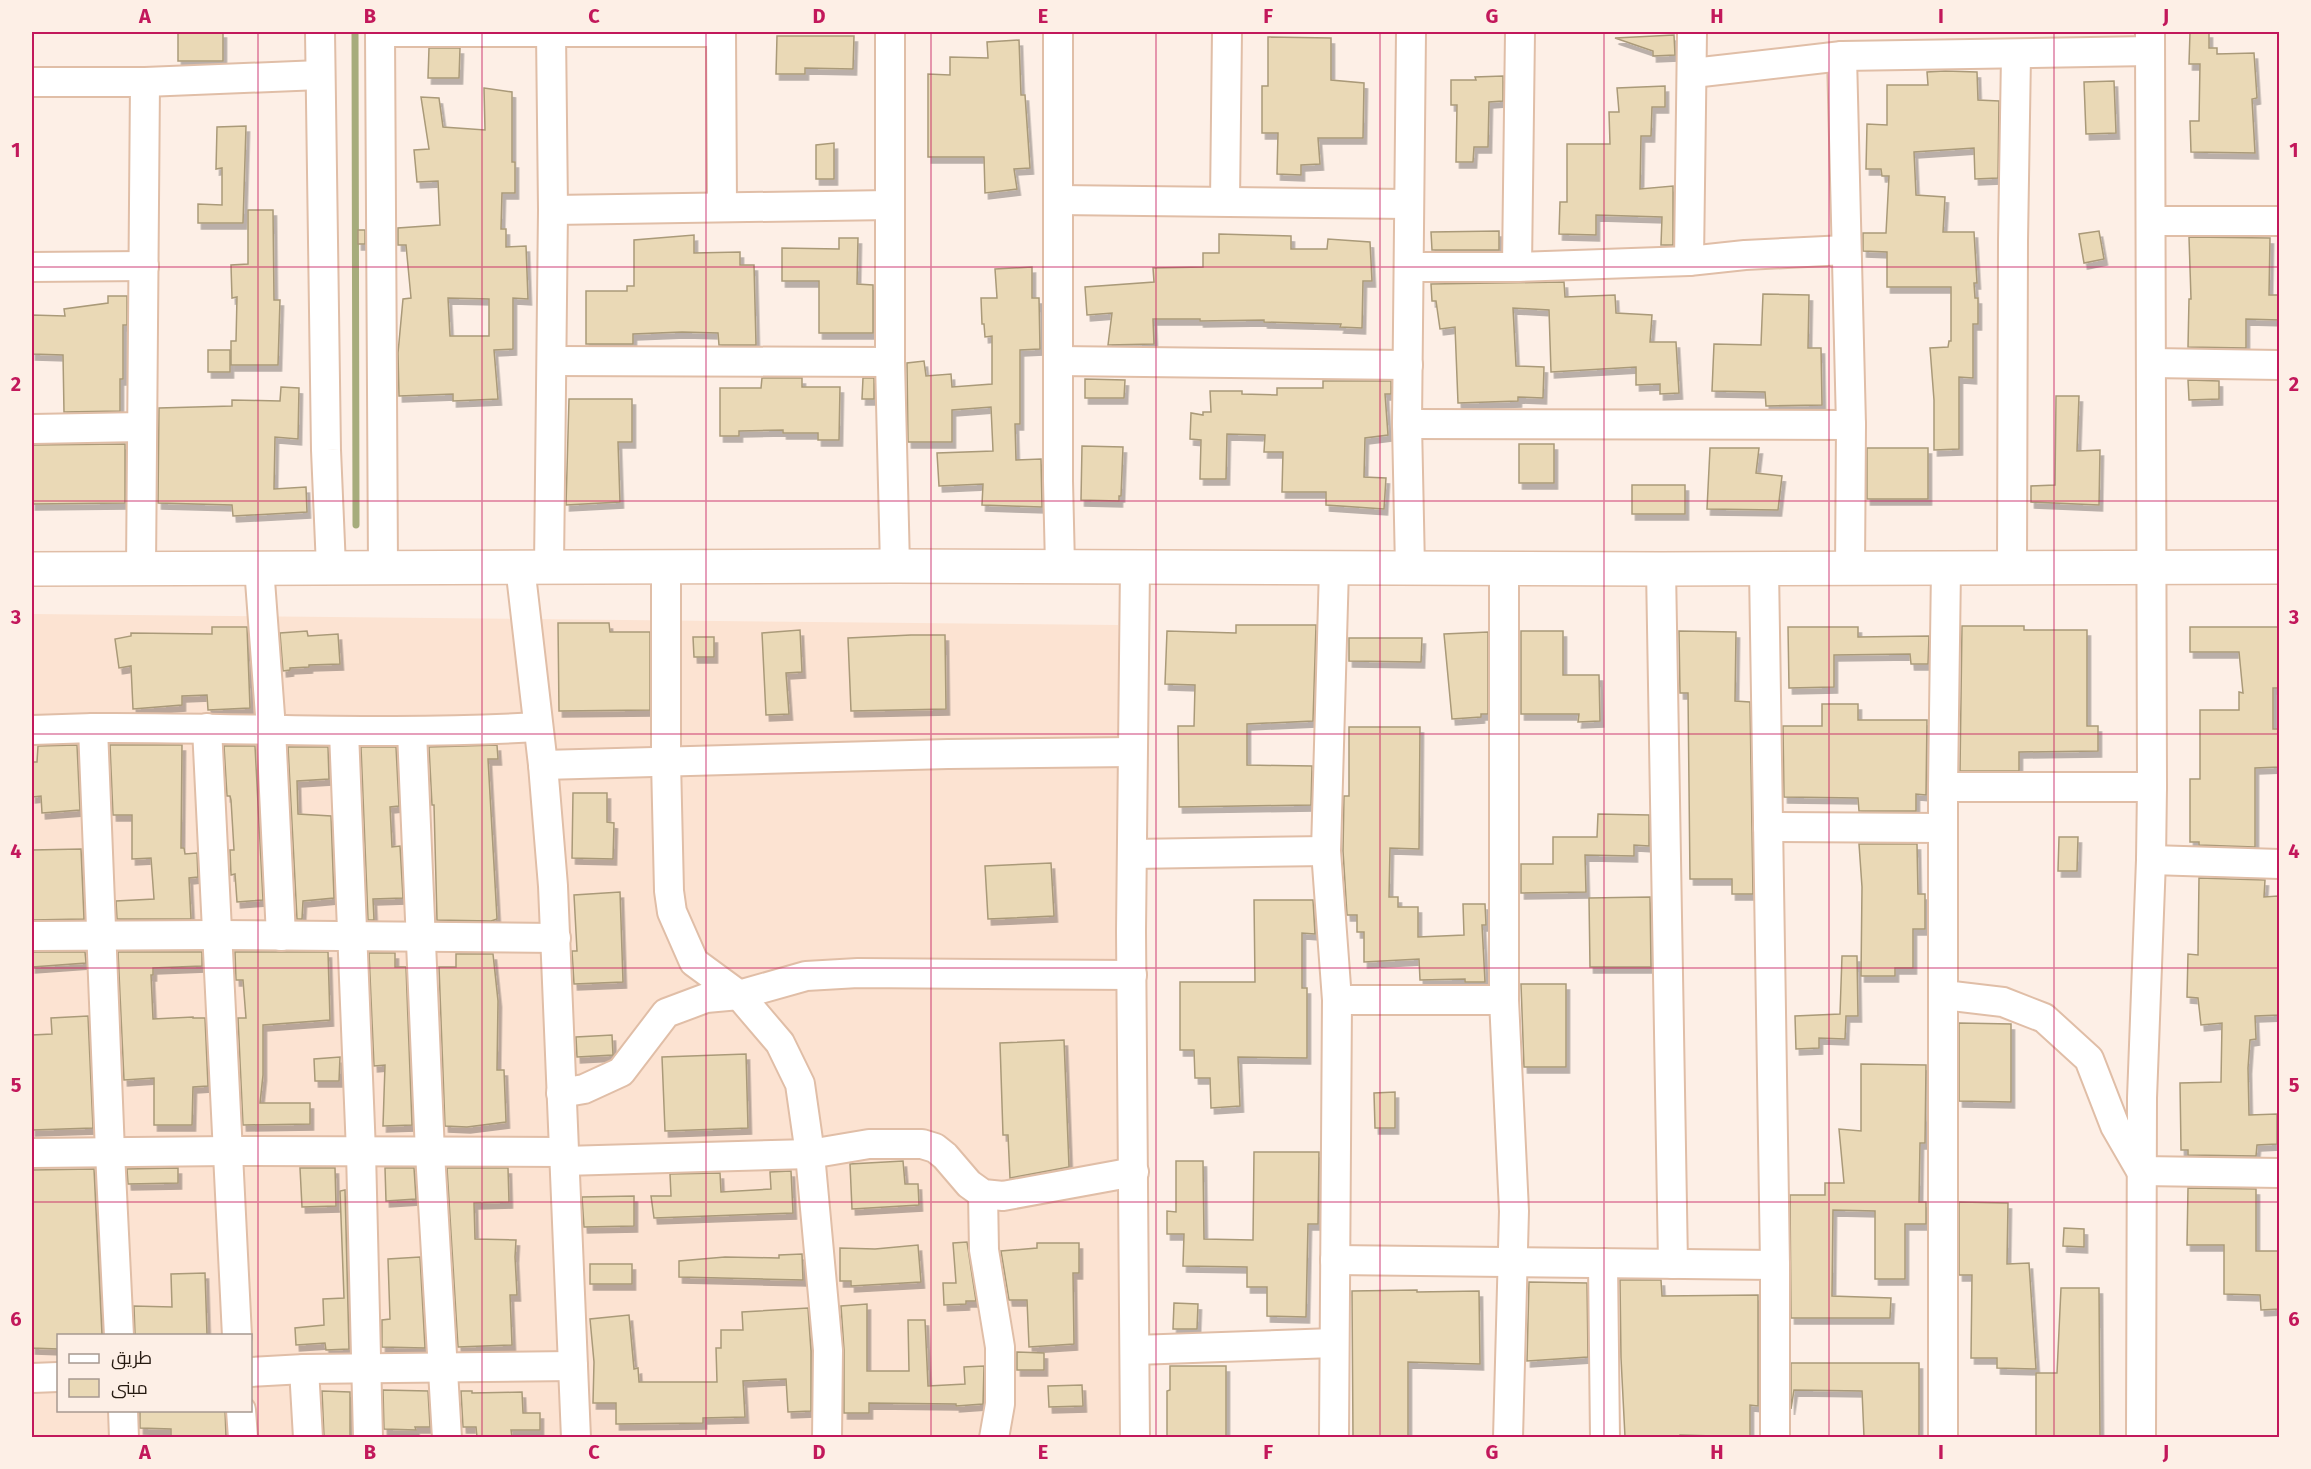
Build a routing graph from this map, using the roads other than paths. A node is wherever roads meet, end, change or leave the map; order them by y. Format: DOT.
graph roads {
  1 [pos="320,32"];
  2 [pos="380,32"];
  3 [pos="389,32"];
  4 [pos="551,32"];
  5 [pos="721,32"];
  6 [pos="890,32"];
  7 [pos="1058,32"];
  8 [pos="1227,32"];
  9 [pos="1411,32"];
  10 [pos="1520,32"];
  11 [pos="1692,32"];
  12 [pos="2150,41"];
  13 [pos="2016,55"];
  14 [pos="1842,56"];
  15 [pos="1693,73"];
  16 [pos="320,75"];
  17 [pos="32,82"];
  18 [pos="145,82"];
  19 [pos="1058,200"];
  20 [pos="1225,201"];
  21 [pos="1409,204"];
  22 [pos="890,205"];
  23 [pos="722,207"];
  24 [pos="553,210"];
  25 [pos="2151,221"];
  26 [pos="2280,221"];
  27 [pos="1846,250"];
  28 [pos="1689,261"];
  29 [pos="144,266"];
  30 [pos="32,267"];
  31 [pos="1409,267"];
  32 [pos="1517,267"];
  33 [pos="553,361"];
  34 [pos="1059,361"];
  35 [pos="890,362"];
  36 [pos="2152,363"];
  37 [pos="1408,364"];
  38 [pos="2280,364"];
  39 [pos="1407,424"];
  40 [pos="1851,425"];
  41 [pos="142,427"];
  42 [pos="32,429"];
  43 [pos="535,566"];
  44 [pos="895,566"];
  45 [pos="1060,566"];
  46 [pos="259,567"];
  47 [pos="331,567"];
  48 [pos="666,567"];
  49 [pos="1135,567"];
  50 [pos="2280,567"];
  51 [pos="383,568"];
  52 [pos="1334,568"];
  53 [pos="1410,568"];
  54 [pos="1946,568"];
  55 [pos="2012,568"];
  56 [pos="2153,568"];
  57 [pos="32,569"];
  58 [pos="141,569"];
  59 [pos="1504,569"];
  60 [pos="1661,569"];
  61 [pos="1764,569"];
  62 [pos="1850,569"];
  63 [pos="538,726"];
  64 [pos="93,728"];
  65 [pos="207,728"];
  66 [pos="271,729"];
  67 [pos="32,730"];
  68 [pos="344,732"];
  69 [pos="412,732"];
  70 [pos="1132,752"];
  71 [pos="666,762"];
  72 [pos="543,765"];
  73 [pos="1943,787"];
  74 [pos="2152,787"];
  75 [pos="1768,827"];
  76 [pos="1944,828"];
  77 [pos="1326,851"];
  78 [pos="1132,854"];
  79 [pos="2151,860"];
  80 [pos="2280,864"];
  81 [pos="100,935"];
  82 [pos="216,935"];
  83 [pos="32,936"];
  84 [pos="281,936"];
  85 [pos="351,938"];
  86 [pos="421,938"];
  87 [pos="556,938"];
  88 [pos="1132,975"];
  89 [pos="740,995"];
  90 [pos="1944,995"];
  91 [pos="1337,1000"];
  92 [pos="1504,1000"];
  93 [pos="561,1093"];
  94 [pos="229,1151"];
  95 [pos="110,1152"];
  96 [pos="361,1152"];
  97 [pos="430,1152"];
  98 [pos="32,1153"];
  99 [pos="810,1154"];
  100 [pos="564,1156"];
  101 [pos="2141,1171"];
  102 [pos="1134,1172"];
  103 [pos="2280,1173"];
  104 [pos="983,1194"];
  105 [pos="1335,1260"];
  106 [pos="1512,1262"];
  107 [pos="1603,1263"];
  108 [pos="1673,1264"];
  109 [pos="1775,1265"];
  110 [pos="120,1334"];
  111 [pos="237,1334"];
  112 [pos="1334,1343"];
  113 [pos="1135,1350"];
  114 [pos="573,1366"];
  115 [pos="441,1367"];
  116 [pos="365,1368"];
  117 [pos="304,1369"];
  118 [pos="252,1372"];
  119 [pos="57,1377"];
  120 [pos="32,1378"];
  121 [pos="123,1412"];
  122 [pos="241,1412"];
  123 [pos="124,1437"];
  124 [pos="243,1437"];
  125 [pos="308,1437"];
  126 [pos="368,1437"];
  127 [pos="447,1437"];
  128 [pos="576,1437"];
  129 [pos="828,1437"];
  130 [pos="994,1437"];
  131 [pos="1135,1437"];
  132 [pos="1334,1437"];
  133 [pos="1508,1437"];
  134 [pos="1605,1437"];
  135 [pos="1775,1437"];
  136 [pos="1943,1437"];
  137 [pos="2140,1437"];
  1 -- 16 [label="street"];
  2 -- 51 [label="street"];
  3 -- 4 [label="street"];
  4 -- 5 [label="street"];
  4 -- 24 [label="street"];
  5 -- 23 [label="street"];
  6 -- 22 [label="street"];
  7 -- 19 [label="street"];
  8 -- 20 [label="street"];
  9 -- 21 [label="street"];
  10 -- 32 [label="street"];
  11 -- 15 [label="street"];
  12 -- 13 [label="street"];
  12 -- 25 [label="street"];
  13 -- 14 [label="street"];
  13 -- 55 [label="street"];
  14 -- 15 [label="street"];
  14 -- 27 [label="street"];
  15 -- 28 [label="street"];
  16 -- 18 [label="street"];
  16 -- 47 [label="street"];
  17 -- 18 [label="street"];
  18 -- 29 [label="street"];
  19 -- 20 [label="street"];
  19 -- 34 [label="street"];
  20 -- 21 [label="street"];
  21 -- 31 [label="street"];
  22 -- 23 [label="street"];
  22 -- 35 [label="street"];
  23 -- 24 [label="street"];
  24 -- 33 [label="street"];
  25 -- 26 [label="street"];
  25 -- 36 [label="street"];
  27 -- 28 [label="street"];
  27 -- 40 [label="street"];
  28 -- 32 [label="street"];
  29 -- 30 [label="street"];
  29 -- 41 [label="street"];
  31 -- 32 [label="street"];
  31 -- 37 [label="street"];
  33 -- 35 [label="street"];
  33 -- 43 [label="street"];
  34 -- 37 [label="street"];
  34 -- 45 [label="street"];
  35 -- 44 [label="street"];
  36 -- 38 [label="street"];
  36 -- 56 [label="street"];
  37 -- 39 [label="street"];
  39 -- 40 [label="street"];
  39 -- 53 [label="street"];
  40 -- 62 [label="street"];
  41 -- 42 [label="street"];
  41 -- 58 [label="street"];
  43 -- 48 [label="highway"];
  43 -- 51 [label="highway"];
  43 -- 63 [label="street"];
  44 -- 45 [label="highway"];
  44 -- 48 [label="highway"];
  45 -- 49 [label="highway"];
  46 -- 47 [label="highway"];
  46 -- 58 [label="highway"];
  46 -- 66 [label="street"];
  47 -- 51 [label="highway"];
  48 -- 71 [label="street"];
  49 -- 52 [label="highway"];
  49 -- 70 [label="street"];
  50 -- 56 [label="highway"];
  52 -- 53 [label="highway"];
  52 -- 77 [label="street"];
  53 -- 59 [label="highway"];
  54 -- 55 [label="highway"];
  54 -- 62 [label="highway"];
  54 -- 73 [label="street"];
  55 -- 56 [label="highway"];
  56 -- 74 [label="street"];
  57 -- 58 [label="highway"];
  59 -- 60 [label="highway"];
  59 -- 92 [label="street"];
  60 -- 61 [label="highway"];
  60 -- 108 [label="street"];
  61 -- 62 [label="highway"];
  61 -- 75 [label="street"];
  63 -- 69 [label="street"];
  63 -- 72 [label="street"];
  64 -- 65 [label="street"];
  64 -- 67 [label="street"];
  64 -- 81 [label="street"];
  65 -- 66 [label="street"];
  65 -- 82 [label="street"];
  66 -- 68 [label="street"];
  66 -- 84 [label="street"];
  68 -- 69 [label="street"];
  68 -- 85 [label="street"];
  69 -- 86 [label="street"];
  70 -- 71 [label="street"];
  70 -- 78 [label="street"];
  71 -- 72 [label="street"];
  71 -- 89 [label="street"];
  72 -- 87 [label="street"];
  73 -- 74 [label="street"];
  73 -- 76 [label="street"];
  74 -- 79 [label="street"];
  75 -- 76 [label="street"];
  75 -- 109 [label="street"];
  76 -- 90 [label="street"];
  77 -- 78 [label="street"];
  77 -- 91 [label="street"];
  78 -- 88 [label="street"];
  79 -- 80 [label="street"];
  79 -- 101 [label="street"];
  81 -- 82 [label="street"];
  81 -- 83 [label="street"];
  81 -- 95 [label="street"];
  82 -- 84 [label="street"];
  82 -- 94 [label="street"];
  84 -- 85 [label="street"];
  85 -- 86 [label="street"];
  85 -- 96 [label="street"];
  86 -- 87 [label="street"];
  86 -- 97 [label="street"];
  87 -- 93 [label="street"];
  88 -- 89 [label="street"];
  88 -- 102 [label="street"];
  89 -- 93 [label="street"];
  89 -- 99 [label="street"];
  90 -- 101 [label="street"];
  90 -- 136 [label="street"];
  91 -- 92 [label="street"];
  91 -- 105 [label="street"];
  92 -- 106 [label="street"];
  93 -- 100 [label="street"];
  94 -- 95 [label="street"];
  94 -- 96 [label="street"];
  94 -- 111 [label="street"];
  95 -- 98 [label="street"];
  95 -- 110 [label="street"];
  96 -- 97 [label="street"];
  96 -- 116 [label="street"];
  97 -- 100 [label="street"];
  97 -- 115 [label="street"];
  99 -- 100 [label="street"];
  99 -- 104 [label="street"];
  99 -- 129 [label="street"];
  100 -- 114 [label="street"];
  101 -- 103 [label="street"];
  101 -- 137 [label="street"];
  102 -- 104 [label="street"];
  102 -- 113 [label="street"];
  104 -- 130 [label="street"];
  105 -- 106 [label="street"];
  105 -- 112 [label="street"];
  106 -- 107 [label="street"];
  106 -- 133 [label="street"];
  107 -- 108 [label="street"];
  107 -- 134 [label="street"];
  108 -- 109 [label="street"];
  109 -- 135 [label="street"];
  112 -- 113 [label="street"];
  112 -- 132 [label="street"];
  113 -- 131 [label="street"];
  114 -- 115 [label="street"];
  114 -- 128 [label="street"];
  115 -- 116 [label="street"];
  115 -- 127 [label="street"];
  116 -- 117 [label="street"];
  116 -- 126 [label="street"];
  117 -- 118 [label="street"];
  117 -- 125 [label="street"];
  119 -- 120 [label="street"];
  121 -- 123 [label="street"];
  122 -- 124 [label="street"];
}
